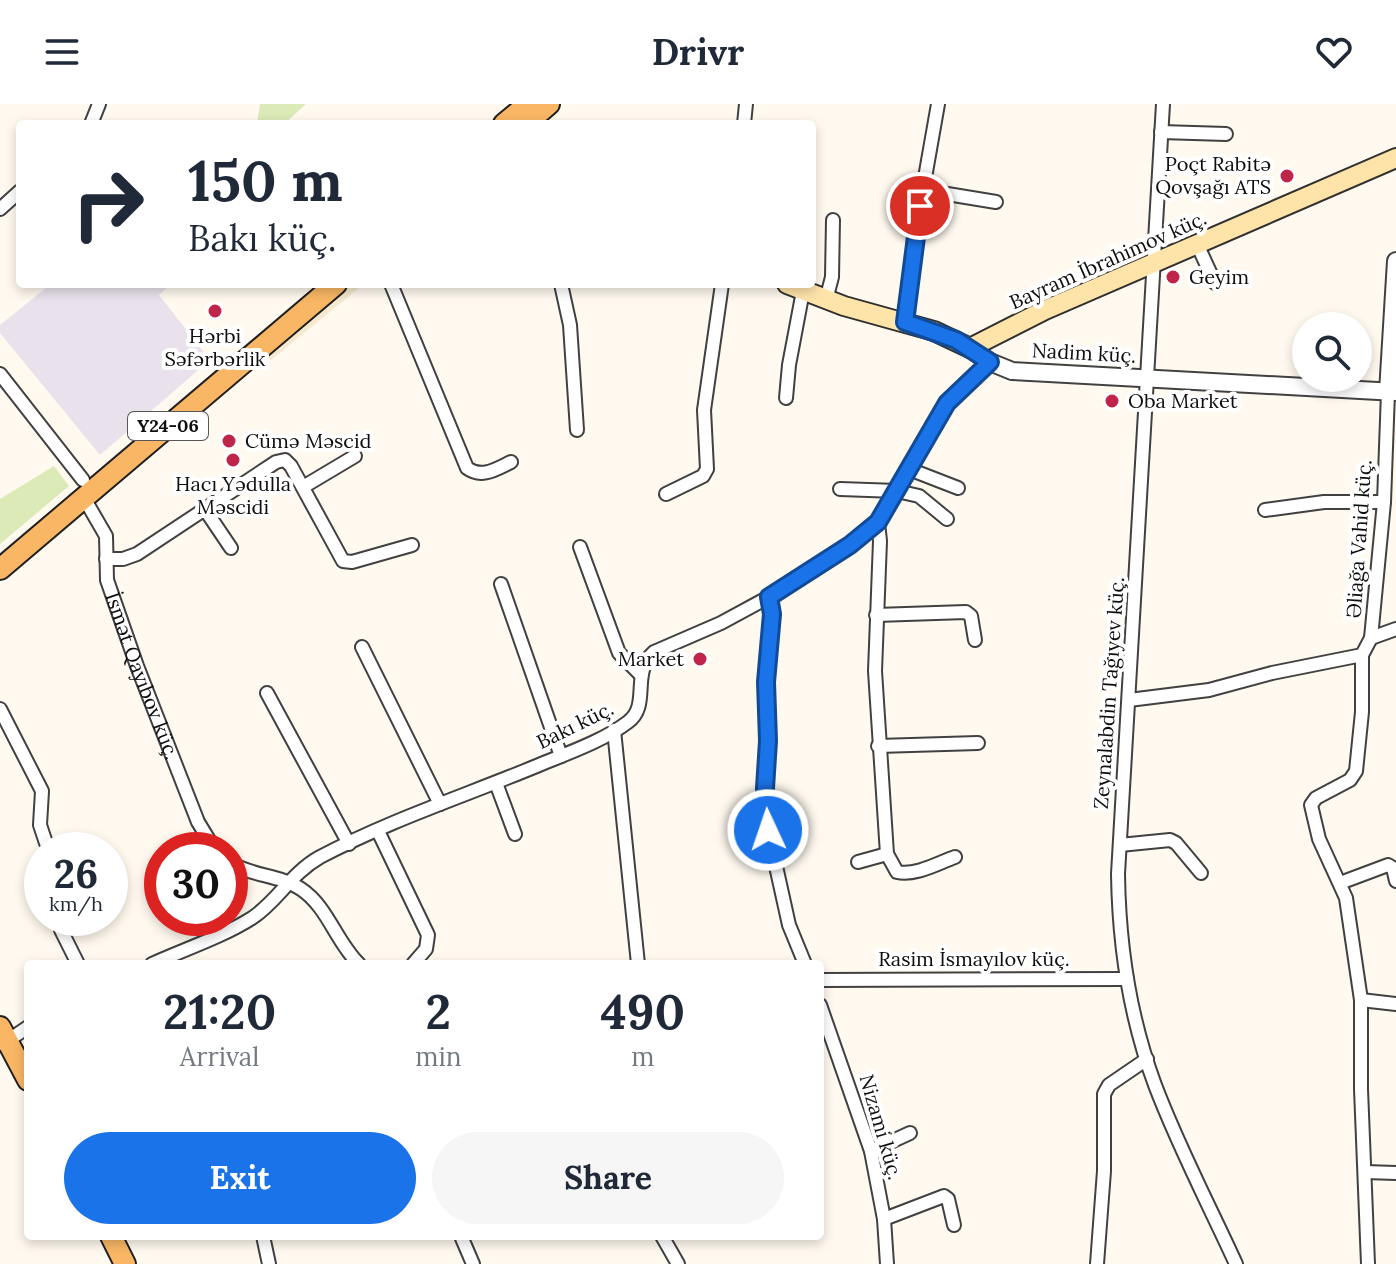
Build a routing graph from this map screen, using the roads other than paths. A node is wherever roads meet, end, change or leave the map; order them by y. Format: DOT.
graph roads {
  1 [pos="528,104"];
  2 [pos="549,104"];
  3 [pos="938,104"];
  4 [pos="1163,104"];
  5 [pos="509,120"];
  6 [pos="531,120"];
  7 [pos="1161,132"];
  8 [pos="1226,134"];
  9 [pos="1396,158"];
  10 [pos="923,190"];
  11 [pos="16,195"];
  12 [pos="996,202"];
  13 [pos="0,209"];
  14 [pos="833,220"];
  15 [pos="1197,244"];
  16 [pos="1396,261"];
  17 [pos="1155,262"];
  18 [pos="1215,283"];
  19 [pos="310,288"];
  20 [pos="331,288"];
  21 [pos="393,288"];
  22 [pos="562,288"];
  23 [pos="721,288"];
  24 [pos="795,288"];
  25 [pos="826,300"];
  26 [pos="905,322"];
  27 [pos="970,348"];
  28 [pos="990,362"];
  29 [pos="0,374"];
  30 [pos="1147,378"];
  31 [pos="1392,392"];
  32 [pos="786,398"];
  33 [pos="577,430"];
  34 [pos="355,456"];
  35 [pos="511,462"];
  36 [pos="909,469"];
  37 [pos="303,487"];
  38 [pos="958,488"];
  39 [pos="84,489"];
  40 [pos="840,489"];
  41 [pos="897,491"];
  42 [pos="666,494"];
  43 [pos="1384,502"];
  44 [pos="204,508"];
  45 [pos="1265,510"];
  46 [pos="947,519"];
  47 [pos="878,522"];
  48 [pos="412,545"];
  49 [pos="580,547"];
  50 [pos="231,548"];
  51 [pos="0,551"];
  52 [pos="106,559"];
  53 [pos="0,569"];
  54 [pos="501,584"];
  55 [pos="769,597"];
  56 [pos="876,615"];
  57 [pos="1396,629"];
  58 [pos="1371,638"];
  59 [pos="975,640"];
  60 [pos="362,647"];
  61 [pos="1362,655"];
  62 [pos="640,674"];
  63 [pos="267,693"];
  64 [pos="1129,700"];
  65 [pos="0,709"];
  66 [pos="614,730"];
  67 [pos="978,743"];
  68 [pos="878,746"];
  69 [pos="561,756"];
  70 [pos="496,783"];
  71 [pos="440,804"];
  72 [pos="378,831"];
  73 [pos="42,832"];
  74 [pos="204,832"];
  75 [pos="515,834"];
  76 [pos="349,844"];
  77 [pos="1120,845"];
  78 [pos="887,854"];
  79 [pos="955,857"];
  80 [pos="858,862"];
  81 [pos="248,871"];
  82 [pos="1201,873"];
  83 [pos="288,881"];
  84 [pos="1396,881"];
  85 [pos="1340,883"];
  86 [pos="64,936"];
  87 [pos="180,958"];
  88 [pos="76,960"];
  89 [pos="356,960"];
  90 [pos="416,960"];
  91 [pos="638,960"];
  92 [pos="803,960"];
  93 [pos="1127,979"];
  94 [pos="824,980"];
  95 [pos="1361,1000"];
  96 [pos="1396,1004"];
  97 [pos="824,1016"];
  98 [pos="24,1029"];
  99 [pos="2,1038"];
  100 [pos="1147,1059"];
  101 [pos="24,1074"];
  102 [pos="910,1133"];
  103 [pos="871,1151"];
  104 [pos="1365,1172"];
  105 [pos="1396,1173"];
  106 [pos="884,1219"];
  107 [pos="954,1225"];
  108 [pos="113,1240"];
  109 [pos="264,1240"];
  110 [pos="463,1240"];
  111 [pos="664,1240"];
  112 [pos="125,1264"];
  113 [pos="269,1264"];
  114 [pos="473,1264"];
  115 [pos="678,1264"];
  116 [pos="887,1264"];
  117 [pos="1097,1264"];
  118 [pos="1236,1264"];
  119 [pos="1368,1264"];
  1 -- 5 [label="main road"];
  2 -- 6 [label="main road"];
  3 -- 10 [label="street"];
  4 -- 7 [label="street, Zeynalabdin Tağıyev küç."];
  7 -- 8 [label="street"];
  7 -- 17 [label="street, Zeynalabdin Tağıyev küç."];
  9 -- 15 [label="main road, Bayram İbrahimov küç."];
  10 -- 12 [label="street"];
  10 -- 26 [label="street"];
  11 -- 13 [label="street"];
  14 -- 25 [label="street"];
  15 -- 17 [label="main road, Bayram İbrahimov küç."];
  15 -- 18 [label="street"];
  16 -- 31 [label="street, Əliağa Vahid küç."];
  17 -- 27 [label="main road, Bayram İbrahimov küç."];
  17 -- 30 [label="street, Zeynalabdin Tağıyev küç."];
  19 -- 39 [label="main road, Y24-06"];
  20 -- 39 [label="main road, Y24-06"];
  21 -- 35 [label="street"];
  22 -- 33 [label="street"];
  23 -- 42 [label="street"];
  24 -- 25 [label="main road, Nadim küç."];
  24 -- 32 [label="street"];
  25 -- 26 [label="main road, Nadim küç."];
  26 -- 27 [label="main road, Nadim küç."];
  27 -- 28 [label="street, Nadim küç."];
  28 -- 30 [label="street, Nadim küç."];
  28 -- 36 [label="street"];
  29 -- 39 [label="street, İsmət Qayıbov küç."];
  30 -- 31 [label="street, Nadim küç."];
  30 -- 64 [label="street, Zeynalabdin Tağıyev küç."];
  31 -- 43 [label="street, Əliağa Vahid küç."];
  34 -- 37 [label="street"];
  36 -- 38 [label="street"];
  36 -- 41 [label="street"];
  37 -- 44 [label="street"];
  37 -- 48 [label="street"];
  39 -- 51 [label="main road, Y24-06"];
  39 -- 52 [label="street, İsmət Qayıbov küç."];
  39 -- 53 [label="main road, Y24-06"];
  40 -- 41 [label="street"];
  41 -- 46 [label="street"];
  41 -- 47 [label="street"];
  43 -- 45 [label="street"];
  43 -- 58 [label="street, Əliağa Vahid küç."];
  44 -- 50 [label="street"];
  44 -- 52 [label="street"];
  47 -- 55 [label="street"];
  47 -- 56 [label="street"];
  49 -- 62 [label="street"];
  52 -- 74 [label="street, İsmət Qayıbov küç."];
  54 -- 69 [label="street"];
  55 -- 62 [label="street"];
  55 -- 92 [label="street"];
  56 -- 59 [label="street"];
  56 -- 68 [label="street"];
  57 -- 58 [label="street"];
  58 -- 61 [label="street, Əliağa Vahid küç."];
  60 -- 71 [label="street"];
  61 -- 64 [label="street"];
  61 -- 85 [label="street, Əliağa Vahid küç."];
  62 -- 66 [label="street, Bakı küç."];
  63 -- 76 [label="street"];
  64 -- 77 [label="street, Zeynalabdin Tağıyev küç."];
  65 -- 73 [label="street"];
  66 -- 69 [label="street, Bakı küç."];
  66 -- 91 [label="street"];
  67 -- 68 [label="street"];
  68 -- 78 [label="street"];
  69 -- 70 [label="street, Bakı küç."];
  70 -- 71 [label="street, Bakı küç."];
  70 -- 75 [label="street"];
  71 -- 72 [label="street, Bakı küç."];
  72 -- 76 [label="street, Bakı küç."];
  72 -- 90 [label="street"];
  76 -- 83 [label="street, Bakı küç."];
  77 -- 82 [label="street"];
  77 -- 93 [label="street, Zeynalabdin Tağıyev küç."];
  78 -- 79 [label="street"];
  78 -- 80 [label="street"];
  81 -- 83 [label="street"];
  83 -- 87 [label="street, Bakı küç."];
  83 -- 89 [label="street"];
  84 -- 85 [label="street"];
  85 -- 95 [label="street, Əliağa Vahid küç."];
  86 -- 88 [label="street"];
  93 -- 94 [label="street, Rasim İsmayılov küç."];
  93 -- 100 [label="street, Zeynalabdin Tağıyev küç."];
  95 -- 96 [label="street"];
  95 -- 104 [label="street, Əliağa Vahid küç."];
  97 -- 103 [label="street, Nizami küç."];
  98 -- 99 [label="street"];
  99 -- 101 [label="main road"];
  100 -- 117 [label="street"];
  100 -- 118 [label="street, Zeynalabdin Tağıyev küç."];
  102 -- 103 [label="street"];
  103 -- 106 [label="street, Nizami küç."];
  104 -- 105 [label="street"];
  104 -- 119 [label="street, Əliağa Vahid küç."];
  106 -- 107 [label="street"];
  106 -- 116 [label="street, Nizami küç."];
  108 -- 112 [label="main road"];
  109 -- 113 [label="street"];
  110 -- 114 [label="street"];
  111 -- 115 [label="street"];
}
